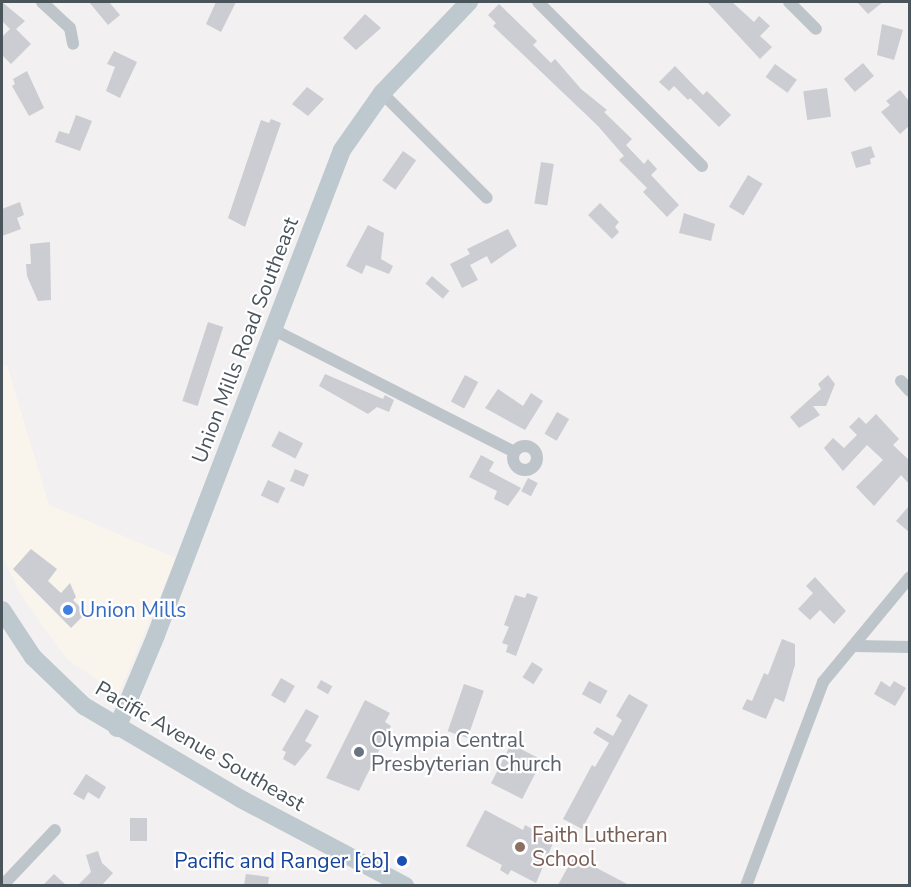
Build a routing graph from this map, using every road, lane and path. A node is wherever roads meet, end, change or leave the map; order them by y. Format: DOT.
graph roads {
  1 [pos="42,2"];
  2 [pos="469,2"];
  3 [pos="538,2"];
  4 [pos="789,2"];
  5 [pos="816,29"];
  6 [pos="73,44"];
  7 [pos="382,93"];
  8 [pos="702,166"];
  9 [pos="487,198"];
  10 [pos="274,330"];
  11 [pos="513,451"];
  12 [pos="909,577"];
  13 [pos="4,621"];
  14 [pos="855,646"];
  15 [pos="909,647"];
  16 [pos="117,728"];
  17 [pos="55,830"];
  18 [pos="2,885"];
  19 [pos="405,885"];
  20 [pos="746,885"];
  1 -- 6 [label="street"];
  2 -- 7 [label="street, Union Mills Road Southeast"];
  3 -- 8 [label="street"];
  4 -- 5 [label="street"];
  7 -- 9 [label="street"];
  7 -- 10 [label="street, Union Mills Road Southeast"];
  10 -- 11 [label="street"];
  10 -- 16 [label="street, Union Mills Road Southeast"];
  12 -- 14 [label="street"];
  13 -- 16 [label="street, Pacific Avenue Southeast"];
  14 -- 15 [label="street"];
  14 -- 20 [label="street"];
  16 -- 19 [label="street, Pacific Avenue Southeast"];
  17 -- 18 [label="street"];
}
